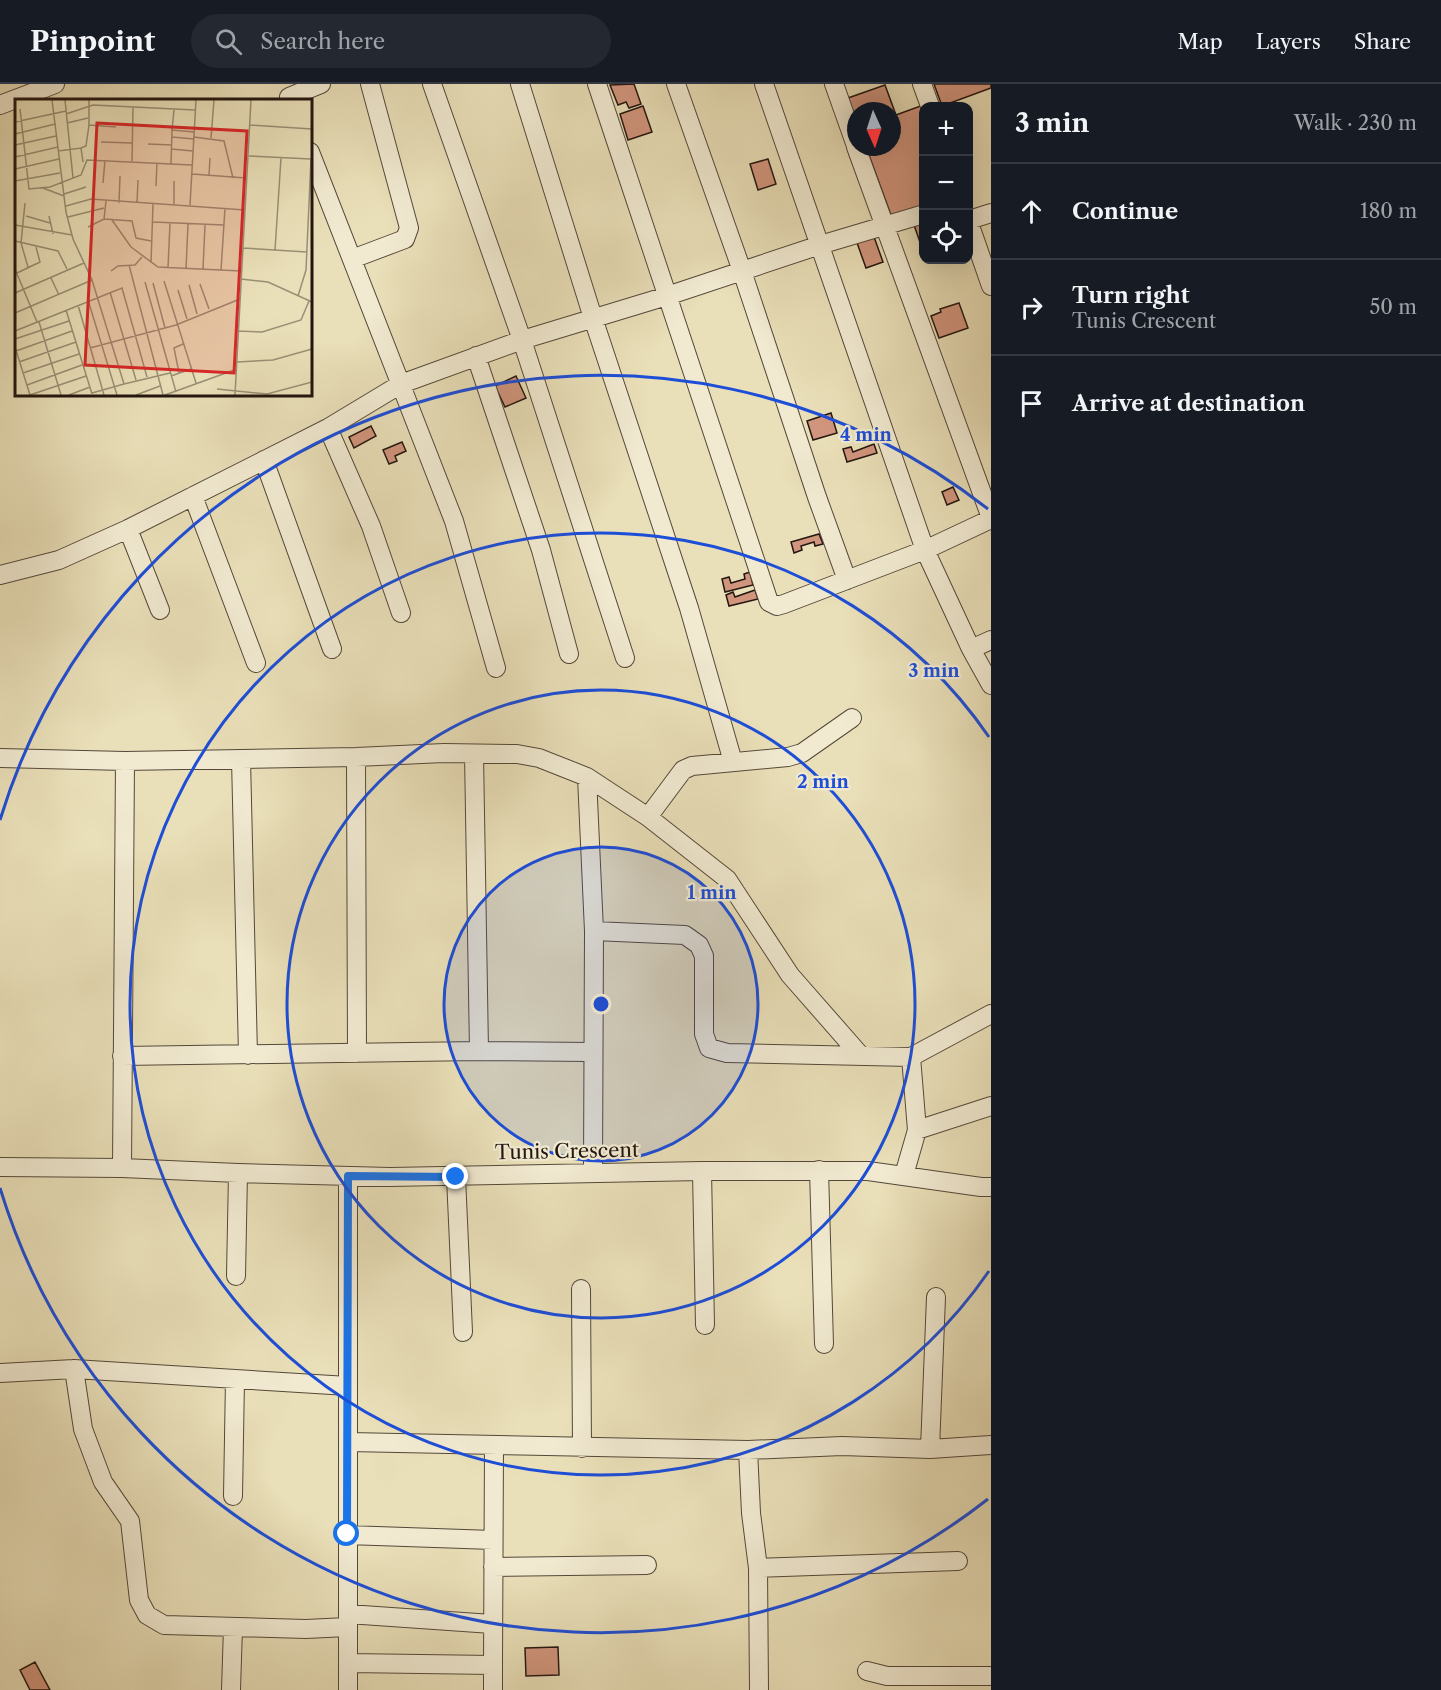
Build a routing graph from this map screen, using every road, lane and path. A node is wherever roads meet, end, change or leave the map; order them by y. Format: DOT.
graph roads {
  1 [pos="55,84"];
  2 [pos="321,84"];
  3 [pos="370,84"];
  4 [pos="432,84"];
  5 [pos="520,84"];
  6 [pos="597,84"];
  7 [pos="676,84"];
  8 [pos="764,84"];
  9 [pos="834,84"];
  10 [pos="922,84"];
  11 [pos="288,94"];
  12 [pos="15,99"];
  13 [pos="16,99"];
  14 [pos="929,102"];
  15 [pos="0,105"];
  16 [pos="847,121"];
  17 [pos="860,156"];
  18 [pos="312,157"];
  19 [pos="991,213"];
  20 [pos="919,216"];
  21 [pos="973,219"];
  22 [pos="885,226"];
  23 [pos="973,232"];
  24 [pos="820,245"];
  25 [pos="352,259"];
  26 [pos="742,271"];
  27 [pos="991,286"];
  28 [pos="667,296"];
  29 [pos="593,318"];
  30 [pos="522,339"];
  31 [pos="476,356"];
  32 [pos="401,384"];
  33 [pos="328,428"];
  34 [pos="264,460"];
  35 [pos="193,496"];
  36 [pos="991,518"];
  37 [pos="128,529"];
  38 [pos="925,550"];
  39 [pos="0,574"];
  40 [pos="847,580"];
  41 [pos="160,610"];
  42 [pos="401,613"];
  43 [pos="991,640"];
  44 [pos="332,649"];
  45 [pos="971,649"];
  46 [pos="569,654"];
  47 [pos="625,658"];
  48 [pos="256,663"];
  49 [pos="496,668"];
  50 [pos="991,685"];
  51 [pos="852,718"];
  52 [pos="474,753"];
  53 [pos="356,757"];
  54 [pos="0,758"];
  55 [pos="241,759"];
  56 [pos="124,761"];
  57 [pos="733,762"];
  58 [pos="587,777"];
  59 [pos="648,817"];
  60 [pos="594,931"];
  61 [pos="991,1014"];
  62 [pos="479,1051"];
  63 [pos="592,1052"];
  64 [pos="357,1053"];
  65 [pos="248,1054"];
  66 [pos="122,1056"];
  67 [pos="861,1056"];
  68 [pos="911,1058"];
  69 [pos="991,1106"];
  70 [pos="917,1130"];
  71 [pos="0,1167"];
  72 [pos="122,1168"];
  73 [pos="819,1170"];
  74 [pos="702,1171"];
  75 [pos="238,1173"];
  76 [pos="593,1173"];
  77 [pos="904,1175"];
  78 [pos="348,1176"];
  79 [pos="456,1177"];
  80 [pos="991,1187"];
  81 [pos="236,1276"];
  82 [pos="581,1289"];
  83 [pos="936,1297"];
  84 [pos="705,1325"];
  85 [pos="463,1332"];
  86 [pos="824,1344"];
  87 [pos="74,1369"];
  88 [pos="0,1373"];
  89 [pos="235,1379"];
  90 [pos="348,1386"];
  91 [pos="349,1442"];
  92 [pos="494,1445"];
  93 [pos="991,1445"];
  94 [pos="582,1448"];
  95 [pos="930,1449"];
  96 [pos="748,1450"];
  97 [pos="233,1496"];
  98 [pos="347,1534"];
  99 [pos="493,1540"];
  100 [pos="958,1562"];
  101 [pos="647,1565"];
  102 [pos="493,1567"];
  103 [pos="758,1568"];
  104 [pos="348,1620"];
  105 [pos="492,1624"];
  106 [pos="233,1627"];
  107 [pos="348,1663"];
  108 [pos="493,1665"];
  109 [pos="867,1671"];
  110 [pos="991,1676"];
  111 [pos="231,1690"];
  112 [pos="348,1690"];
  113 [pos="493,1690"];
  114 [pos="759,1690"];
  1 -- 13 [label="street"];
  2 -- 11 [label="street"];
  3 -- 25 [label="street"];
  4 -- 30 [label="street"];
  5 -- 29 [label="street"];
  6 -- 28 [label="street"];
  7 -- 26 [label="street"];
  8 -- 24 [label="street"];
  9 -- 16 [label="street"];
  10 -- 14 [label="street"];
  12 -- 15 [label="street"];
  17 -- 22 [label="street"];
  18 -- 25 [label="street"];
  19 -- 21 [label="street"];
  20 -- 22 [label="street"];
  22 -- 24 [label="street"];
  22 -- 36 [label="street"];
  23 -- 27 [label="street"];
  24 -- 26 [label="street"];
  24 -- 38 [label="street"];
  25 -- 32 [label="street"];
  26 -- 28 [label="street"];
  26 -- 40 [label="street"];
  28 -- 29 [label="street"];
  28 -- 40 [label="street"];
  29 -- 30 [label="street"];
  29 -- 57 [label="street"];
  30 -- 31 [label="street"];
  30 -- 47 [label="street"];
  31 -- 32 [label="street"];
  31 -- 46 [label="street"];
  32 -- 33 [label="street"];
  32 -- 49 [label="street"];
  33 -- 34 [label="street"];
  33 -- 42 [label="street"];
  34 -- 35 [label="street"];
  34 -- 44 [label="street"];
  35 -- 37 [label="street"];
  35 -- 48 [label="street"];
  36 -- 38 [label="street"];
  37 -- 39 [label="street"];
  37 -- 41 [label="street"];
  38 -- 40 [label="street"];
  38 -- 45 [label="street"];
  43 -- 45 [label="street"];
  45 -- 50 [label="street"];
  51 -- 57 [label="street"];
  52 -- 53 [label="street"];
  52 -- 58 [label="street"];
  52 -- 62 [label="street"];
  53 -- 55 [label="street"];
  53 -- 64 [label="street"];
  54 -- 56 [label="street"];
  55 -- 56 [label="street"];
  55 -- 65 [label="street"];
  56 -- 66 [label="street"];
  57 -- 59 [label="street"];
  58 -- 59 [label="street"];
  58 -- 60 [label="street"];
  59 -- 67 [label="street"];
  60 -- 63 [label="street"];
  60 -- 67 [label="street"];
  61 -- 68 [label="street"];
  62 -- 63 [label="street"];
  62 -- 64 [label="street"];
  63 -- 76 [label="street"];
  64 -- 65 [label="street"];
  65 -- 66 [label="street"];
  66 -- 72 [label="street"];
  67 -- 68 [label="street"];
  68 -- 70 [label="street"];
  69 -- 70 [label="street"];
  70 -- 77 [label="street"];
  71 -- 72 [label="street, Tunis Crescent"];
  72 -- 75 [label="street, Tunis Crescent"];
  73 -- 74 [label="street, Tunis Crescent"];
  73 -- 77 [label="street, Tunis Crescent"];
  73 -- 86 [label="street"];
  74 -- 76 [label="street, Tunis Crescent"];
  74 -- 84 [label="street"];
  75 -- 78 [label="street, Tunis Crescent"];
  75 -- 81 [label="street"];
  76 -- 79 [label="street, Tunis Crescent"];
  77 -- 80 [label="street, Tunis Crescent"];
  78 -- 79 [label="street, Tunis Crescent"];
  78 -- 90 [label="street"];
  79 -- 85 [label="street"];
  82 -- 94 [label="street"];
  83 -- 95 [label="street"];
  87 -- 88 [label="street"];
  87 -- 89 [label="street"];
  87 -- 106 [label="street"];
  89 -- 90 [label="street"];
  89 -- 97 [label="street"];
  90 -- 91 [label="street"];
  91 -- 92 [label="street"];
  91 -- 98 [label="street"];
  92 -- 94 [label="street"];
  92 -- 99 [label="street"];
  93 -- 95 [label="street"];
  94 -- 96 [label="street"];
  95 -- 96 [label="street"];
  96 -- 103 [label="street"];
  98 -- 99 [label="street"];
  98 -- 104 [label="street"];
  99 -- 102 [label="street"];
  100 -- 103 [label="street"];
  101 -- 102 [label="street"];
  102 -- 105 [label="street"];
  103 -- 114 [label="street"];
  104 -- 105 [label="street"];
  104 -- 106 [label="street"];
  104 -- 107 [label="street"];
  105 -- 108 [label="street"];
  106 -- 111 [label="street"];
  107 -- 108 [label="street"];
  107 -- 112 [label="street"];
  108 -- 113 [label="street"];
  109 -- 110 [label="street"];
}
